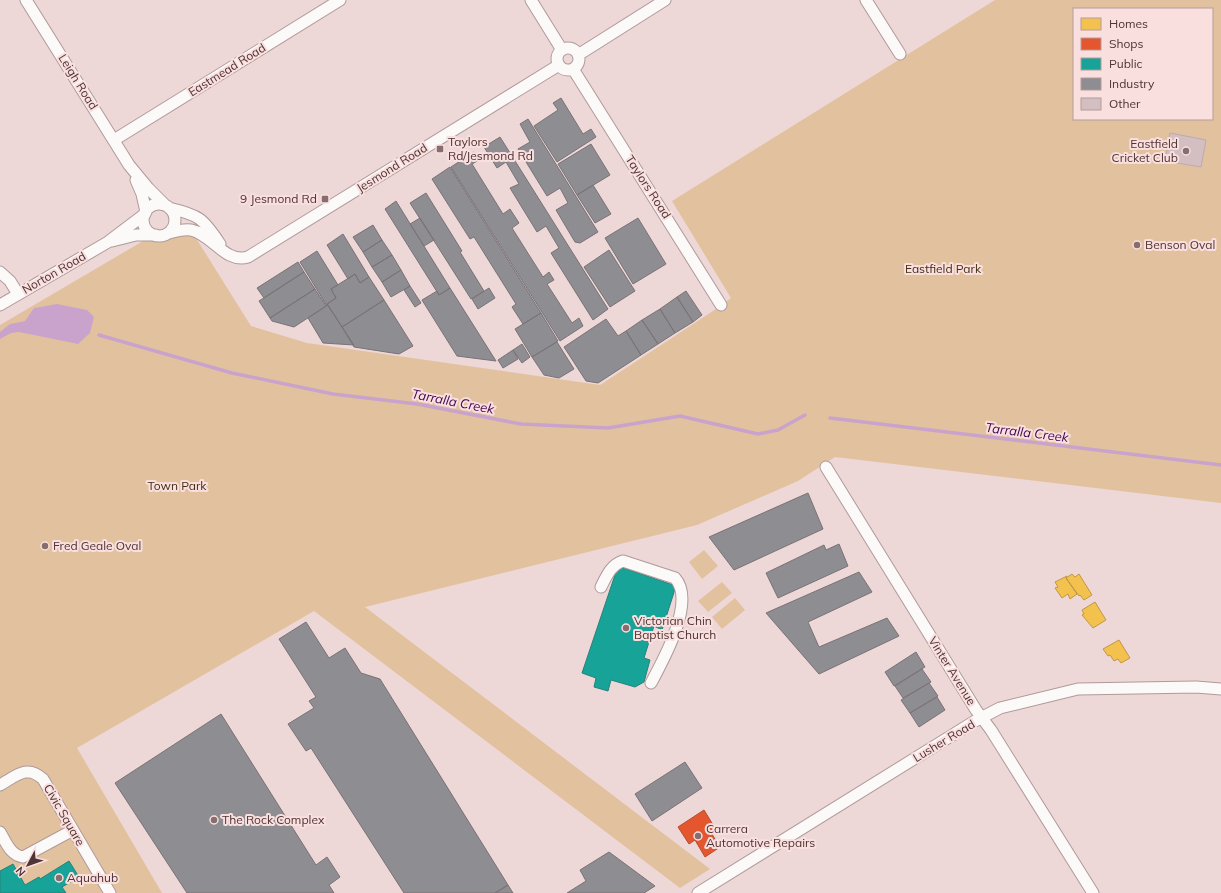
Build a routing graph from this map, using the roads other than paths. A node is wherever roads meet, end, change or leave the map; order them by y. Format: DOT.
graph roads {
  1 [pos="26,0"];
  2 [pos="340,0"];
  3 [pos="531,0"];
  4 [pos="665,0"];
  5 [pos="866,0"];
  6 [pos="562,50"];
  7 [pos="900,54"];
  8 [pos="578,55"];
  9 [pos="558,64"];
  10 [pos="573,69"];
  11 [pos="114,140"];
  12 [pos="129,164"];
  13 [pos="167,206"];
  14 [pos="145,213"];
  15 [pos="169,233"];
  16 [pos="156,235"];
  17 [pos="108,242"];
  18 [pos="224,250"];
  19 [pos="0,272"];
  20 [pos="18,294"];
  21 [pos="0,305"];
  22 [pos="721,305"];
  23 [pos="826,467"];
  24 [pos="601,586"];
  25 [pos="651,682"];
  26 [pos="1221,689"];
  27 [pos="982,718"];
  28 [pos="0,785"];
  29 [pos="72,830"];
  30 [pos="2,839"];
  31 [pos="110,893"];
  32 [pos="698,893"];
  33 [pos="1094,893"];
  1 -- 11 [label="street, Leigh Road"];
  2 -- 11 [label="street, Eastmead Road"];
  3 -- 6 [label="street"];
  4 -- 8 [label="street"];
  5 -- 7 [label="street"];
  6 -- 8 [label="street"];
  6 -- 9 [label="street"];
  8 -- 10 [label="street"];
  9 -- 10 [label="street"];
  9 -- 18 [label="street, Jesmond Road"];
  10 -- 22 [label="street, Taylors Road"];
  11 -- 12 [label="street, Leigh Road"];
  12 -- 13 [label="street, Leigh Road"];
  12 -- 14 [label="street, Leigh Road"];
  13 -- 14 [label="street"];
  13 -- 15 [label="street"];
  13 -- 18 [label="street, Jesmond Road"];
  14 -- 16 [label="street"];
  14 -- 17 [label="street, Norton Road"];
  15 -- 16 [label="street"];
  15 -- 18 [label="street, Jesmond Road"];
  16 -- 17 [label="street, Norton Road"];
  17 -- 20 [label="street, Norton Road"];
  19 -- 20 [label="street"];
  20 -- 21 [label="street, Norton Road"];
  23 -- 27 [label="street, Vinter Avenue"];
  24 -- 25 [label="street"];
  26 -- 27 [label="street, Lusher Road"];
  27 -- 32 [label="street, Lusher Road"];
  27 -- 33 [label="street, Vinter Avenue"];
  28 -- 29 [label="street, Civic Square"];
  29 -- 30 [label="street"];
  29 -- 31 [label="street, Civic Square"];
}
